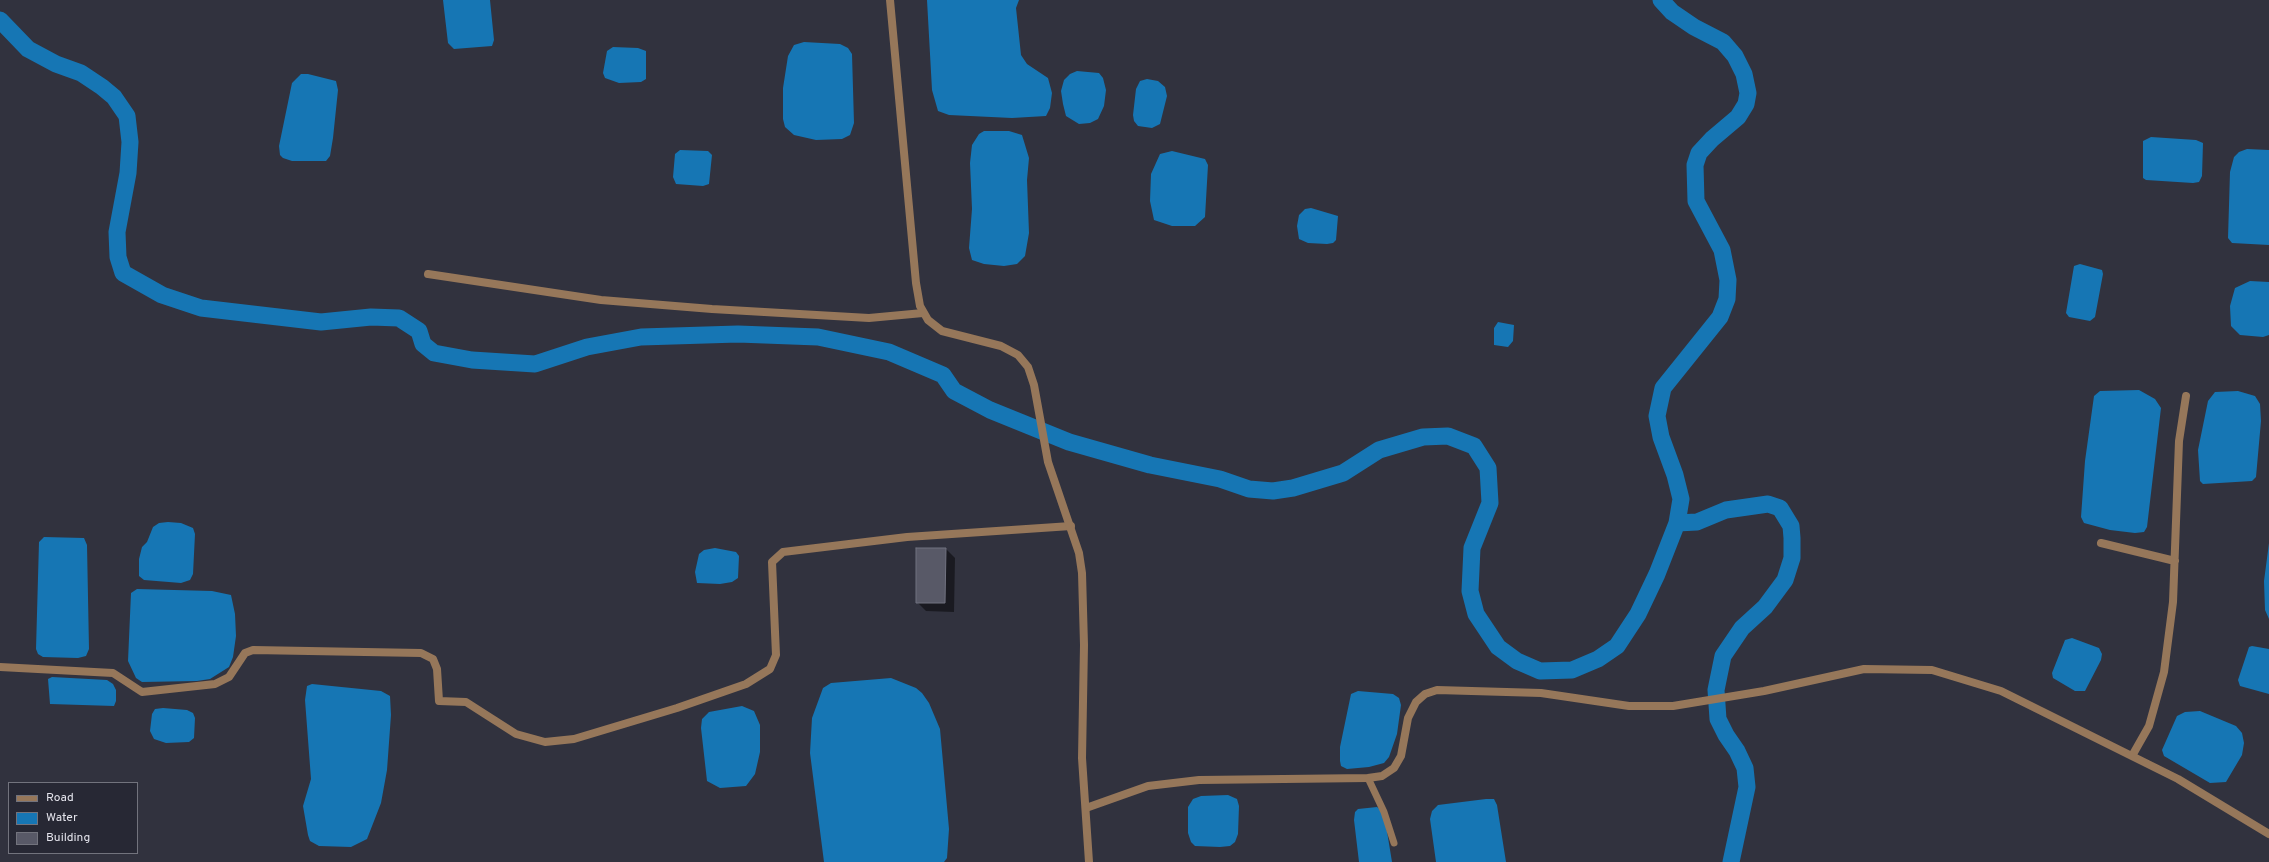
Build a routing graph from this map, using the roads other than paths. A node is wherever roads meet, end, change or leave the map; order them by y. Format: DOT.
graph roads {
  1 [pos="890,0"];
  2 [pos="428,274"];
  3 [pos="922,313"];
  4 [pos="2186,396"];
  5 [pos="1071,526"];
  6 [pos="2101,543"];
  7 [pos="2175,561"];
  8 [pos="0,667"];
  9 [pos="2132,756"];
  10 [pos="1368,778"];
  11 [pos="1086,808"];
  12 [pos="2269,834"];
  13 [pos="1394,843"];
  14 [pos="1089,862"];
  1 -- 3 [label="street"];
  2 -- 3 [label="street"];
  3 -- 5 [label="street"];
  4 -- 7 [label="street"];
  5 -- 8 [label="street"];
  5 -- 11 [label="street"];
  6 -- 7 [label="street"];
  7 -- 9 [label="street"];
  9 -- 10 [label="street"];
  9 -- 12 [label="street"];
  10 -- 11 [label="street"];
  10 -- 13 [label="lane"];
  11 -- 14 [label="street"];
}
